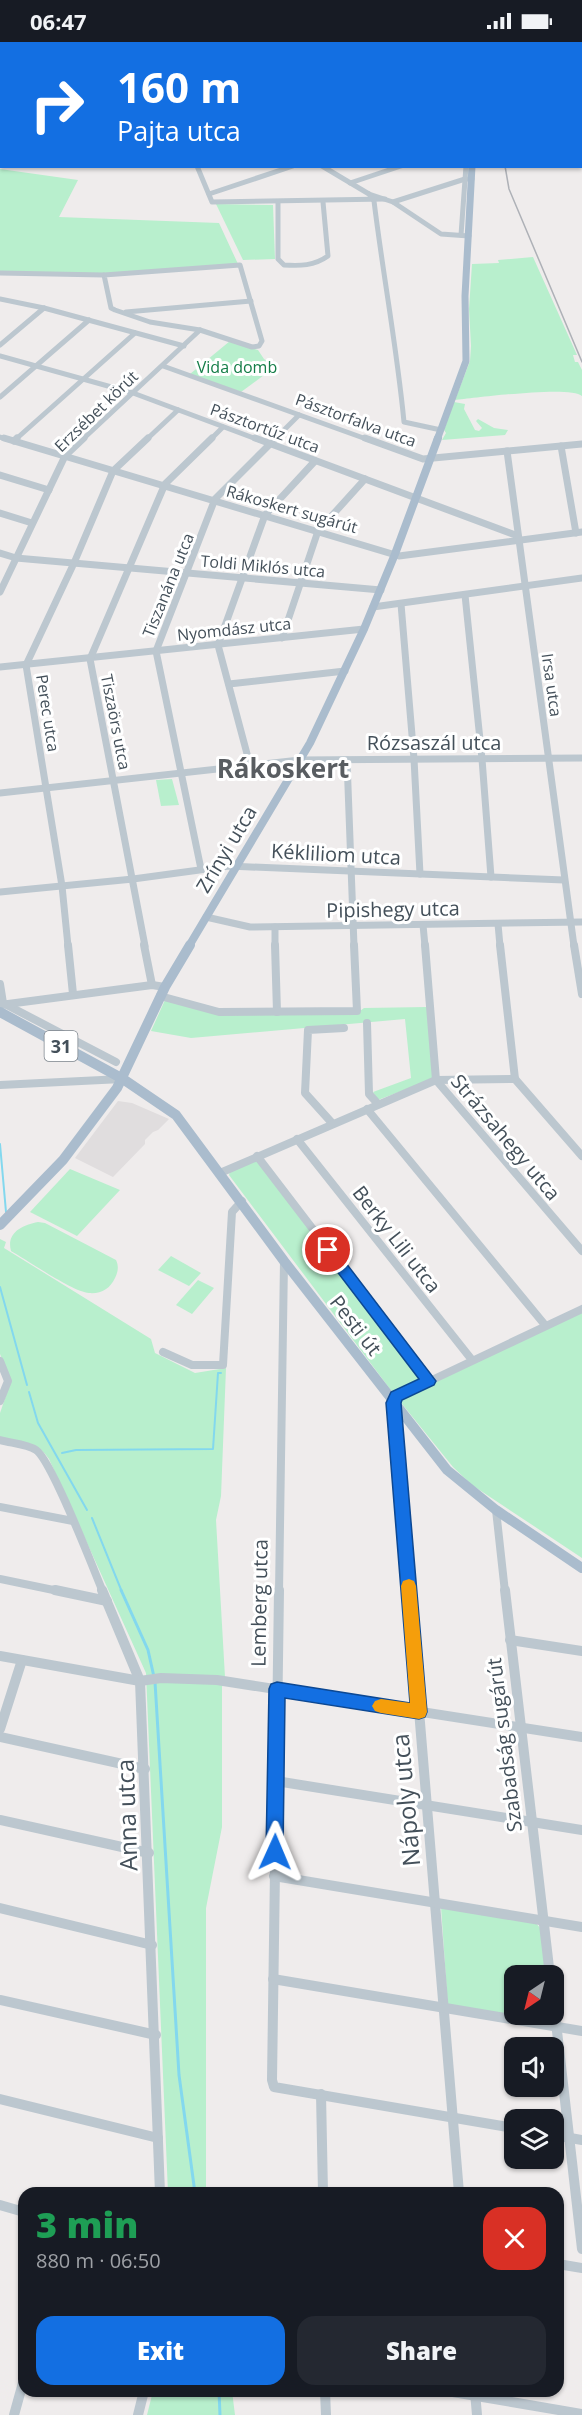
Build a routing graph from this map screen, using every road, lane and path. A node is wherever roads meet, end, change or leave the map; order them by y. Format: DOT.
graph roads {
  1 [pos="198,168"];
  2 [pos="287,168"];
  3 [pos="325,168"];
  4 [pos="395,168"];
  5 [pos="466,168"];
  6 [pos="472,168"];
  7 [pos="469,179"];
  8 [pos="350,183"];
  9 [pos="209,194"];
  10 [pos="369,194"];
  11 [pos="385,200"];
  12 [pos="374,201"];
  13 [pos="278,202"];
  14 [pos="323,202"];
  15 [pos="393,202"];
  16 [pos="465,235"];
  17 [pos="0,273"];
  18 [pos="104,275"];
  19 [pos="0,299"];
  20 [pos="251,302"];
  21 [pos="44,308"];
  22 [pos="123,313"];
  23 [pos="89,320"];
  24 [pos="200,330"];
  25 [pos="135,333"];
  26 [pos="0,345"];
  27 [pos="184,346"];
  28 [pos="0,356"];
  29 [pos="36,366"];
  30 [pos="163,366"];
  31 [pos="83,380"];
  32 [pos="132,393"];
  33 [pos="0,397"];
  34 [pos="178,410"];
  35 [pos="299,414"];
  36 [pos="223,427"];
  37 [pos="441,430"];
  38 [pos="0,437"];
  39 [pos="14,441"];
  40 [pos="270,444"];
  41 [pos="582,444"];
  42 [pos="561,446"];
  43 [pos="507,451"];
  44 [pos="64,456"];
  45 [pos="430,459"];
  46 [pos="315,461"];
  47 [pos="113,471"];
  48 [pos="0,475"];
  49 [pos="364,479"];
  50 [pos="165,486"];
  51 [pos="49,490"];
  52 [pos="416,497"];
  53 [pos="214,500"];
  54 [pos="0,513"];
  55 [pos="265,515"];
  56 [pos="32,523"];
  57 [pos="318,531"];
  58 [pos="579,532"];
  59 [pos="518,538"];
  60 [pos="0,553"];
  61 [pos="395,554"];
  62 [pos="16,558"];
  63 [pos="74,563"];
  64 [pos="130,568"];
  65 [pos="188,573"];
  66 [pos="244,578"];
  67 [pos="582,578"];
  68 [pos="301,583"];
  69 [pos="525,586"];
  70 [pos="381,590"];
  71 [pos="0,592"];
  72 [pos="465,595"];
  73 [pos="401,604"];
  74 [pos="373,608"];
  75 [pos="364,629"];
  76 [pos="282,638"];
  77 [pos="218,645"];
  78 [pos="156,651"];
  79 [pos="90,659"];
  80 [pos="26,665"];
  81 [pos="0,667"];
  82 [pos="345,671"];
  83 [pos="229,684"];
  84 [pos="549,758"];
  85 [pos="582,758"];
  86 [pos="414,759"];
  87 [pos="482,759"];
  88 [pos="300,760"];
  89 [pos="347,760"];
  90 [pos="250,765"];
  91 [pos="181,773"];
  92 [pos="114,781"];
  93 [pos="46,788"];
  94 [pos="0,793"];
  95 [pos="237,866"];
  96 [pos="201,869"];
  97 [pos="350,871"];
  98 [pos="420,874"];
  99 [pos="491,877"];
  100 [pos="133,879"];
  101 [pos="564,880"];
  102 [pos="62,886"];
  103 [pos="0,892"];
  104 [pos="206,917"];
  105 [pos="571,922"];
  106 [pos="582,922"];
  107 [pos="498,924"];
  108 [pos="423,925"];
  109 [pos="354,926"];
  110 [pos="275,927"];
  111 [pos="0,984"];
  112 [pos="152,986"];
  113 [pos="163,992"];
  114 [pos="73,994"];
  115 [pos="582,994"];
  116 [pos="1,1007"];
  117 [pos="277,1012"];
  118 [pos="366,1023"];
  119 [pos="344,1028"];
  120 [pos="116,1062"];
  121 [pos="123,1079"];
  122 [pos="516,1079"];
  123 [pos="436,1080"];
  124 [pos="0,1085"];
  125 [pos="378,1104"];
  126 [pos="367,1109"];
  127 [pos="332,1123"];
  128 [pos="297,1138"];
  129 [pos="257,1156"];
  130 [pos="582,1156"];
  131 [pos="220,1173"];
  132 [pos="242,1202"];
  133 [pos="0,1225"];
  134 [pos="582,1251"];
  135 [pos="284,1261"];
  136 [pos="582,1309"];
  137 [pos="545,1325"];
  138 [pos="163,1352"];
  139 [pos="0,1360"];
  140 [pos="472,1360"];
  141 [pos="429,1381"];
  142 [pos="0,1401"];
  143 [pos="394,1403"];
  144 [pos="0,1440"];
  145 [pos="0,1507"];
  146 [pos="496,1510"];
  147 [pos="73,1521"];
  148 [pos="582,1568"];
  149 [pos="0,1579"];
  150 [pos="107,1601"];
  151 [pos="510,1640"];
  152 [pos="582,1651"];
  153 [pos="0,1656"];
  154 [pos="22,1660"];
  155 [pos="142,1681"];
  156 [pos="277,1689"];
  157 [pos="419,1712"];
  158 [pos="520,1728"];
  159 [pos="0,1729"];
  160 [pos="0,1737"];
  161 [pos="582,1737"];
  162 [pos="146,1769"];
  163 [pos="276,1781"];
  164 [pos="427,1805"];
  165 [pos="0,1820"];
  166 [pos="532,1821"];
  167 [pos="582,1830"];
  168 [pos="149,1853"];
  169 [pos="274,1876"];
  170 [pos="434,1902"];
  171 [pos="0,1908"];
  172 [pos="544,1921"];
  173 [pos="582,1927"];
  174 [pos="152,1945"];
  175 [pos="549,1965"];
  176 [pos="273,1979"];
  177 [pos="0,2000"];
  178 [pos="444,2008"];
  179 [pos="504,2016"];
  180 [pos="551,2025"];
  181 [pos="556,2026"];
  182 [pos="582,2031"];
  183 [pos="156,2035"];
  184 [pos="321,2094"];
  185 [pos="0,2099"];
  186 [pos="453,2118"];
  187 [pos="504,2126"];
  188 [pos="564,2137"];
  189 [pos="158,2138"];
  190 [pos="569,2138"];
  191 [pos="582,2140"];
  192 [pos="160,2187"];
  193 [pos="323,2187"];
  194 [pos="459,2187"];
  195 [pos="0,2205"];
  196 [pos="18,2210"];
  197 [pos="582,2249"];
  198 [pos="564,2265"];
  199 [pos="582,2268"];
  200 [pos="19,2397"];
  201 [pos="142,2397"];
  202 [pos="325,2397"];
  203 [pos="475,2397"];
  204 [pos="495,2397"];
  205 [pos="582,2414"];
  206 [pos="14,2415"];
  207 [pos="138,2415"];
  208 [pos="326,2415"];
  209 [pos="477,2415"];
  1 -- 9 [label="street"];
  2 -- 9 [label="street"];
  3 -- 8 [label="street"];
  4 -- 8 [label="street"];
  5 -- 7 [label="street"];
  6 -- 7 [label="main road, Zrínyi utca"];
  7 -- 15 [label="street"];
  7 -- 16 [label="main road, Zrínyi utca"];
  8 -- 10 [label="street"];
  9 -- 13 [label="street"];
  10 -- 11 [label="street"];
  10 -- 12 [label="street"];
  11 -- 12 [label="street"];
  11 -- 15 [label="street"];
  12 -- 14 [label="street"];
  12 -- 37 [label="street"];
  13 -- 14 [label="street"];
  13 -- 14 [label="street"];
  15 -- 16 [label="street"];
  16 -- 37 [label="main road, Zrínyi utca"];
  17 -- 18 [label="street"];
  18 -- 20 [label="street"];
  18 -- 22 [label="street"];
  19 -- 21 [label="street"];
  20 -- 22 [label="street"];
  20 -- 24 [label="street"];
  21 -- 23 [label="street"];
  21 -- 26 [label="street"];
  22 -- 24 [label="street"];
  23 -- 25 [label="street"];
  23 -- 29 [label="street"];
  24 -- 27 [label="street, Erzsébet körút"];
  25 -- 27 [label="street"];
  25 -- 31 [label="street"];
  27 -- 30 [label="street, Erzsébet körút"];
  28 -- 29 [label="street, Pásztortűz utca"];
  29 -- 31 [label="street, Pásztortűz utca"];
  29 -- 33 [label="street"];
  30 -- 32 [label="street, Erzsébet körút"];
  30 -- 35 [label="street, Pásztorfalva utca"];
  31 -- 32 [label="street, Pásztortűz utca"];
  31 -- 39 [label="street"];
  32 -- 34 [label="street, Pásztortűz utca"];
  32 -- 44 [label="street, Erzsébet körút"];
  34 -- 36 [label="street, Pásztortűz utca"];
  34 -- 47 [label="street, Perec utca"];
  35 -- 40 [label="street, Tiszanána utca"];
  35 -- 45 [label="street, Pásztorfalva utca"];
  36 -- 40 [label="street, Pásztortűz utca"];
  36 -- 50 [label="street, Tiszaörs utca"];
  37 -- 45 [label="main road, Zrínyi utca"];
  38 -- 39 [label="street, Rákoskert sugárút"];
  39 -- 44 [label="street, Rákoskert sugárút"];
  40 -- 46 [label="street, Pásztortűz utca"];
  40 -- 53 [label="street, Tiszanána utca"];
  41 -- 42 [label="street, Pásztorfalva utca"];
  42 -- 43 [label="street, Pásztorfalva utca"];
  42 -- 58 [label="street"];
  43 -- 45 [label="street, Pásztorfalva utca"];
  43 -- 59 [label="street, Irsa utca"];
  44 -- 47 [label="street, Rákoskert sugárút"];
  44 -- 51 [label="street, Erzsébet körút"];
  45 -- 52 [label="main road, Zrínyi utca"];
  46 -- 49 [label="street, Pásztortűz utca"];
  46 -- 55 [label="street"];
  47 -- 50 [label="street, Rákoskert sugárút"];
  47 -- 63 [label="street, Perec utca"];
  48 -- 51 [label="street"];
  49 -- 52 [label="street, Pásztortűz utca"];
  49 -- 57 [label="street"];
  50 -- 53 [label="street, Rákoskert sugárút"];
  50 -- 64 [label="street, Tiszaörs utca"];
  51 -- 56 [label="street, Erzsébet körút"];
  52 -- 59 [label="street, Pásztortűz utca"];
  52 -- 61 [label="main road, Zrínyi utca"];
  53 -- 55 [label="street, Rákoskert sugárút"];
  53 -- 65 [label="street, Tiszanána utca"];
  54 -- 56 [label="street"];
  55 -- 57 [label="street, Rákoskert sugárút"];
  55 -- 66 [label="street"];
  56 -- 62 [label="street, Erzsébet körút"];
  57 -- 61 [label="street, Rákoskert sugárút"];
  57 -- 68 [label="street"];
  58 -- 59 [label="street, Rákoskert sugárút"];
  59 -- 61 [label="street, Rákoskert sugárút"];
  59 -- 69 [label="street, Irsa utca"];
  60 -- 62 [label="street, Toldi Miklós utca"];
  61 -- 70 [label="main road, Zrínyi utca"];
  62 -- 63 [label="street, Toldi Miklós utca"];
  62 -- 71 [label="street, Erzsébet körút"];
  63 -- 64 [label="street, Toldi Miklós utca"];
  63 -- 80 [label="street, Perec utca"];
  64 -- 65 [label="street, Toldi Miklós utca"];
  64 -- 79 [label="street, Tiszaörs utca"];
  65 -- 66 [label="street, Toldi Miklós utca"];
  65 -- 78 [label="street, Tiszanána utca"];
  66 -- 68 [label="street, Toldi Miklós utca"];
  66 -- 77 [label="street"];
  67 -- 69 [label="street"];
  68 -- 70 [label="street, Toldi Miklós utca"];
  68 -- 76 [label="street"];
  69 -- 72 [label="street"];
  69 -- 84 [label="street, Irsa utca"];
  70 -- 74 [label="main road, Zrínyi utca"];
  72 -- 73 [label="street"];
  72 -- 87 [label="street"];
  73 -- 74 [label="street"];
  73 -- 86 [label="street"];
  74 -- 75 [label="main road, Zrínyi utca"];
  75 -- 76 [label="street, Nyomdász utca"];
  75 -- 82 [label="main road, Zrínyi utca"];
  76 -- 77 [label="street, Nyomdász utca"];
  77 -- 78 [label="street, Nyomdász utca"];
  77 -- 83 [label="street"];
  78 -- 79 [label="street, Nyomdász utca"];
  78 -- 91 [label="street, Tiszanána utca"];
  79 -- 80 [label="street, Nyomdász utca"];
  79 -- 92 [label="street, Tiszaörs utca"];
  80 -- 81 [label="street, Nyomdász utca"];
  80 -- 93 [label="street, Perec utca"];
  82 -- 83 [label="street"];
  82 -- 88 [label="main road, Zrínyi utca"];
  83 -- 90 [label="street"];
  84 -- 85 [label="street, Rózsaszál utca"];
  84 -- 87 [label="street, Rózsaszál utca"];
  84 -- 101 [label="street, Irsa utca"];
  86 -- 87 [label="street, Rózsaszál utca"];
  86 -- 89 [label="street, Rózsaszál utca"];
  86 -- 98 [label="street"];
  87 -- 99 [label="street"];
  88 -- 89 [label="street, Rózsaszál utca"];
  88 -- 90 [label="street, Rózsaszál utca"];
  88 -- 95 [label="main road, Zrínyi utca"];
  89 -- 97 [label="street"];
  90 -- 91 [label="street, Rózsaszál utca"];
  91 -- 92 [label="street, Rózsaszál utca"];
  91 -- 96 [label="street, Tiszanána utca"];
  92 -- 93 [label="street, Rózsaszál utca"];
  92 -- 100 [label="street, Tiszaörs utca"];
  93 -- 94 [label="street, Rózsaszál utca"];
  93 -- 102 [label="street, Perec utca"];
  95 -- 96 [label="street, Kékliliom utca"];
  95 -- 97 [label="street, Kékliliom utca"];
  95 -- 104 [label="main road, Zrínyi utca"];
  96 -- 100 [label="street, Kékliliom utca"];
  97 -- 98 [label="street, Kékliliom utca"];
  97 -- 109 [label="street"];
  98 -- 99 [label="street, Kékliliom utca"];
  99 -- 101 [label="street, Kékliliom utca"];
  100 -- 102 [label="street, Kékliliom utca"];
  100 -- 112 [label="street, Tiszaörs utca"];
  101 -- 105 [label="street, Irsa utca"];
  102 -- 103 [label="street, Kékliliom utca"];
  102 -- 114 [label="street, Perec utca"];
  104 -- 110 [label="street, Pipishegy utca"];
  104 -- 113 [label="main road, Zrínyi utca"];
  105 -- 106 [label="street, Pipishegy utca"];
  105 -- 107 [label="street, Pipishegy utca"];
  105 -- 115 [label="street, Irsa utca"];
  107 -- 108 [label="street, Pipishegy utca"];
  107 -- 122 [label="street"];
  108 -- 109 [label="street, Pipishegy utca"];
  108 -- 123 [label="street, Strázsahegy utca"];
  109 -- 110 [label="street, Pipishegy utca"];
  109 -- 117 [label="street"];
  110 -- 117 [label="street"];
  111 -- 116 [label="street"];
  112 -- 113 [label="street"];
  112 -- 114 [label="street"];
  113 -- 117 [label="street"];
  113 -- 121 [label="main road, Zrínyi utca"];
  114 -- 116 [label="street"];
  116 -- 120 [label="street"];
  116 -- 121 [label="main road, Pesti út / 31"];
  118 -- 125 [label="street"];
  119 -- 127 [label="street"];
  121 -- 124 [label="street"];
  121 -- 131 [label="main road, Pesti út / 31"];
  121 -- 133 [label="main road, Zrínyi utca"];
  122 -- 123 [label="street"];
  122 -- 130 [label="street"];
  123 -- 125 [label="street"];
  123 -- 134 [label="street, Strázsahegy utca"];
  125 -- 126 [label="street"];
  126 -- 127 [label="street"];
  126 -- 137 [label="street"];
  127 -- 128 [label="street"];
  128 -- 129 [label="street"];
  128 -- 140 [label="street, Berky Lili utca"];
  129 -- 131 [label="street"];
  129 -- 141 [label="street"];
  131 -- 132 [label="main road, Pesti út / 31"];
  132 -- 135 [label="main road, Pesti út / 31"];
  132 -- 138 [label="street"];
  135 -- 143 [label="main road, Pesti út / 31"];
  135 -- 156 [label="street, Lemberg utca"];
  136 -- 137 [label="street"];
  137 -- 140 [label="street"];
  139 -- 142 [label="street"];
  140 -- 141 [label="street"];
  141 -- 143 [label="street"];
  143 -- 146 [label="main road, Pesti út / 31"];
  143 -- 157 [label="street, Nápoly utca"];
  144 -- 147 [label="street, Anna utca"];
  145 -- 147 [label="street"];
  146 -- 148 [label="main road, Pesti út / 31"];
  146 -- 151 [label="street, Szabadság sugárút"];
  147 -- 150 [label="street, Anna utca"];
  149 -- 150 [label="street"];
  150 -- 155 [label="street, Anna utca"];
  151 -- 152 [label="street"];
  151 -- 158 [label="street, Szabadság sugárút"];
  153 -- 154 [label="street"];
  154 -- 155 [label="street"];
  154 -- 159 [label="street"];
  155 -- 156 [label="street"];
  155 -- 162 [label="street, Anna utca"];
  156 -- 157 [label="street"];
  156 -- 163 [label="street, Lemberg utca"];
  157 -- 158 [label="street"];
  157 -- 164 [label="street, Nápoly utca"];
  158 -- 161 [label="street"];
  158 -- 166 [label="street, Szabadság sugárút"];
  160 -- 162 [label="street"];
  162 -- 168 [label="street, Anna utca"];
  163 -- 164 [label="street"];
  163 -- 169 [label="street, Lemberg utca"];
  164 -- 166 [label="street"];
  164 -- 170 [label="street, Nápoly utca"];
  165 -- 168 [label="street"];
  166 -- 167 [label="street"];
  166 -- 172 [label="street, Szabadság sugárút"];
  168 -- 174 [label="street, Anna utca"];
  169 -- 170 [label="street"];
  169 -- 176 [label="street, Lemberg utca"];
  170 -- 172 [label="street"];
  170 -- 178 [label="street, Nápoly utca"];
  171 -- 174 [label="street"];
  172 -- 173 [label="street"];
  172 -- 175 [label="street, Szabadság sugárút"];
  174 -- 183 [label="street, Anna utca"];
  176 -- 178 [label="street"];
  176 -- 184 [label="street, Lemberg utca"];
  177 -- 183 [label="street"];
  178 -- 179 [label="street"];
  178 -- 186 [label="street, Nápoly utca"];
  180 -- 181 [label="street"];
  181 -- 182 [label="street"];
  181 -- 190 [label="street"];
  183 -- 189 [label="street, Anna utca"];
  184 -- 186 [label="street"];
  184 -- 193 [label="street"];
  185 -- 189 [label="street"];
  186 -- 187 [label="street"];
  186 -- 194 [label="street, Nápoly utca"];
  188 -- 190 [label="street"];
  189 -- 192 [label="street, Anna utca"];
  190 -- 191 [label="street"];
  190 -- 197 [label="street"];
  195 -- 196 [label="street"];
  198 -- 199 [label="street"];
  200 -- 206 [label="street"];
  201 -- 207 [label="street"];
  202 -- 208 [label="street"];
  203 -- 209 [label="street"];
  204 -- 205 [label="street"];
}
